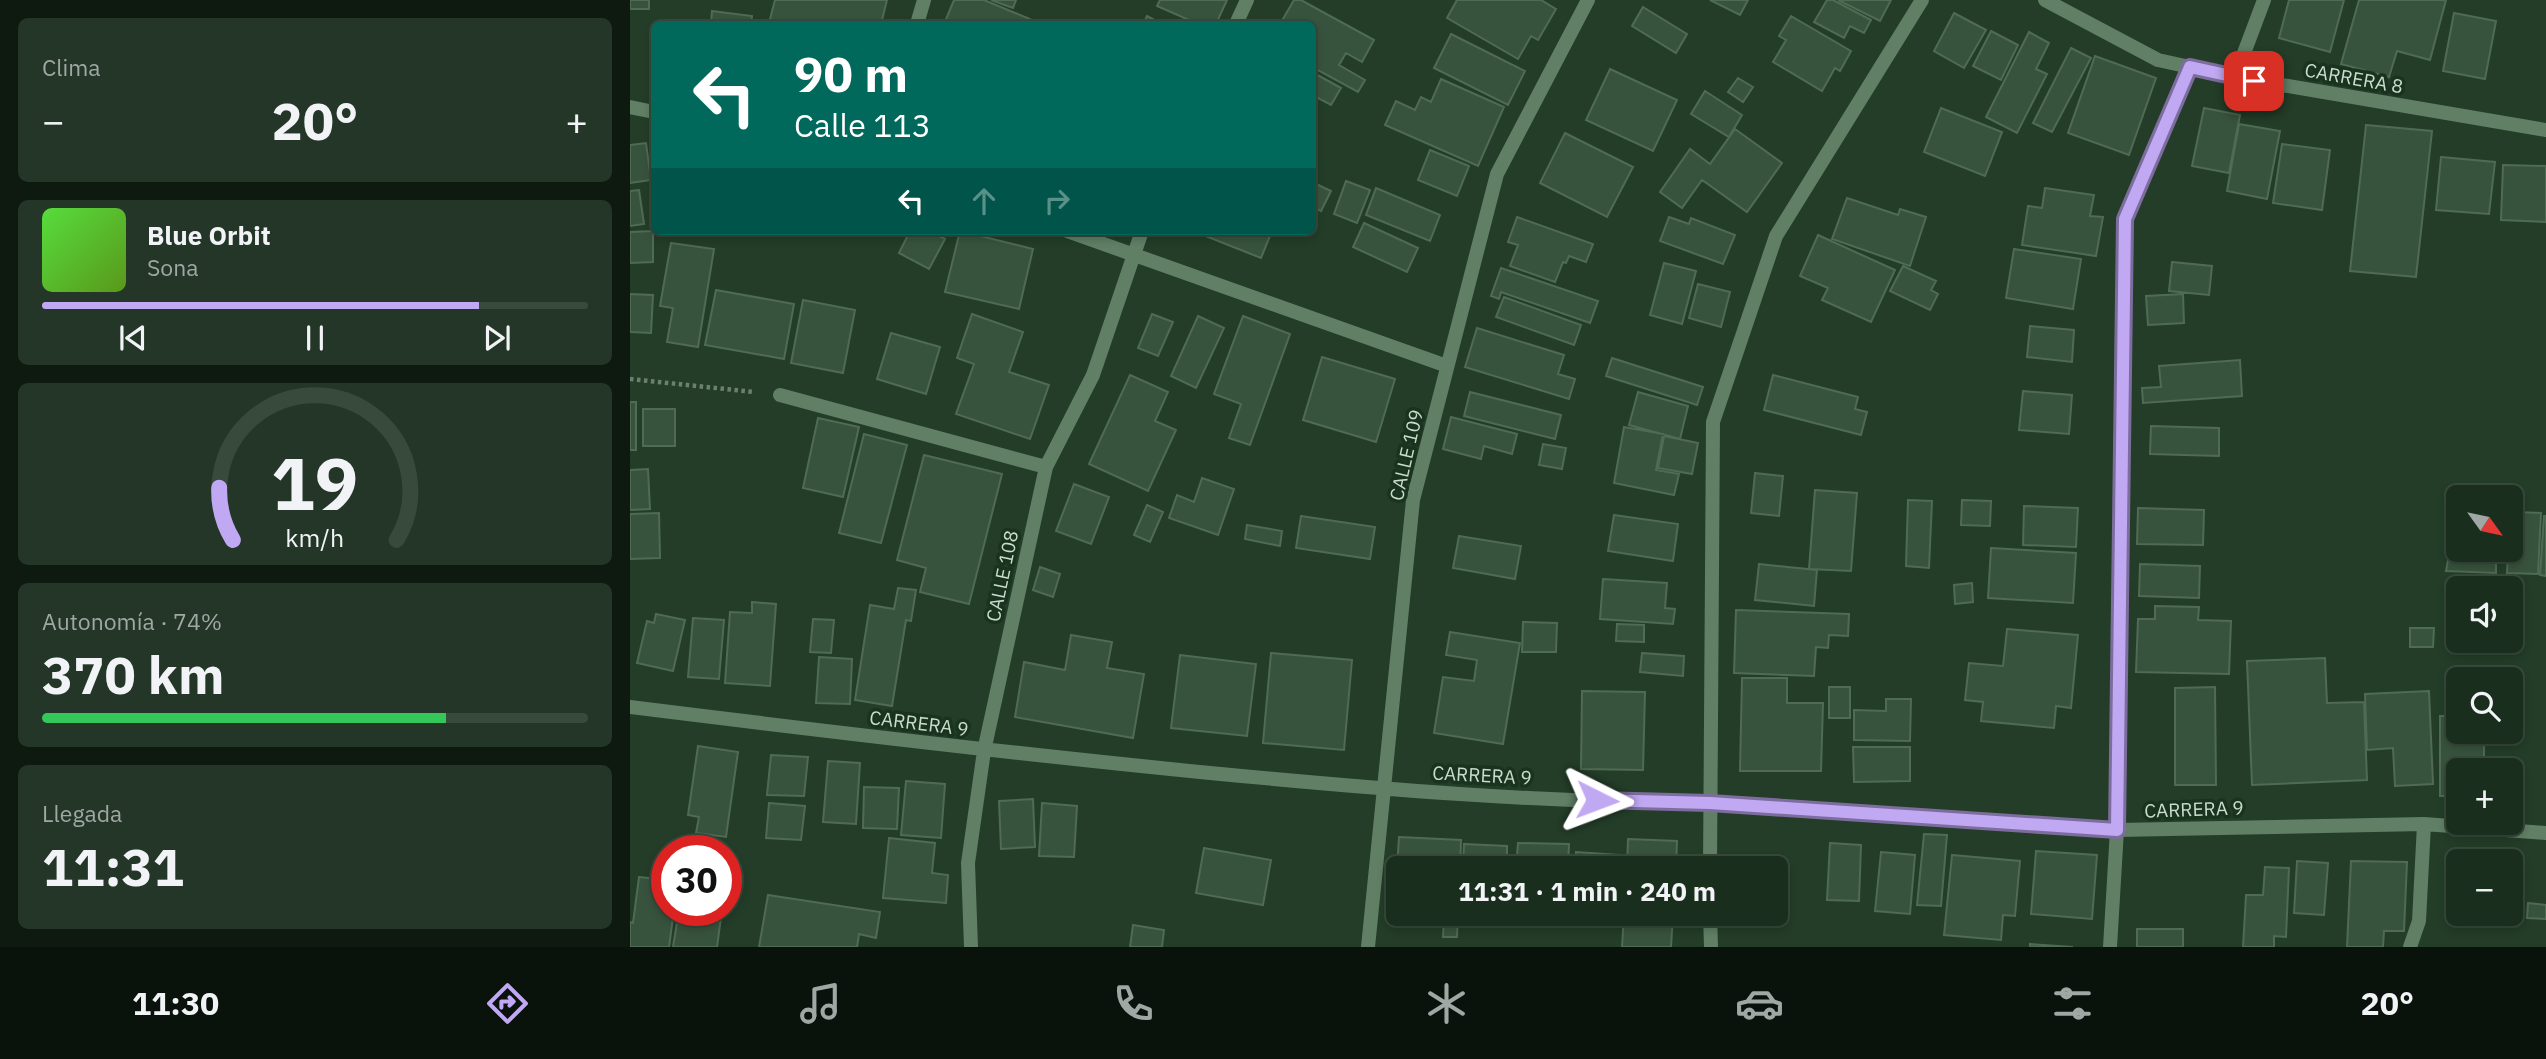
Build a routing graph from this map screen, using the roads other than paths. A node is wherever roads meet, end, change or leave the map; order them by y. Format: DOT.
graph roads {
  1 [pos="924,0"];
  2 [pos="1247,0"];
  3 [pos="1588,0"];
  4 [pos="1922,0"];
  5 [pos="2045,0"];
  6 [pos="2264,0"];
  7 [pos="917,21"];
  8 [pos="1237,21"];
  9 [pos="2190,67"];
  10 [pos="2235,78"];
  11 [pos="630,107"];
  12 [pos="651,111"];
  13 [pos="2546,130"];
  14 [pos="1078,235"];
  15 [pos="1140,235"];
  16 [pos="1132,254"];
  17 [pos="1447,366"];
  18 [pos="780,395"];
  19 [pos="1046,467"];
  20 [pos="630,707"];
  21 [pos="984,751"];
  22 [pos="1384,790"];
  23 [pos="1710,803"];
  24 [pos="2424,824"];
  25 [pos="2117,830"];
  26 [pos="2546,833"];
  27 [pos="1710,856"];
  28 [pos="1710,926"];
  29 [pos="971,947"];
  30 [pos="1368,947"];
  31 [pos="1711,947"];
  32 [pos="2110,947"];
  33 [pos="2410,947"];
  1 -- 7 [label="street"];
  2 -- 8 [label="street"];
  3 -- 17 [label="street, CALLE 109"];
  4 -- 23 [label="street"];
  5 -- 9 [label="street, CARRERA 8"];
  6 -- 10 [label="street"];
  9 -- 10 [label="street, CARRERA 8"];
  9 -- 25 [label="street"];
  10 -- 13 [label="street, CARRERA 8"];
  11 -- 12 [label="street"];
  14 -- 16 [label="street"];
  15 -- 16 [label="street, CALLE 108"];
  16 -- 17 [label="street"];
  16 -- 19 [label="street, CALLE 108"];
  17 -- 22 [label="street, CALLE 109"];
  18 -- 19 [label="street"];
  19 -- 21 [label="street, CALLE 108"];
  20 -- 21 [label="street, CARRERA 9"];
  21 -- 22 [label="street, CARRERA 9"];
  21 -- 29 [label="street, CALLE 108"];
  22 -- 23 [label="street, CARRERA 9"];
  22 -- 30 [label="street, CALLE 109"];
  23 -- 25 [label="street, CARRERA 9"];
  23 -- 27 [label="street"];
  24 -- 25 [label="street, CARRERA 9"];
  24 -- 26 [label="street, CARRERA 9"];
  24 -- 33 [label="street"];
  25 -- 32 [label="street"];
  28 -- 31 [label="street"];
}
